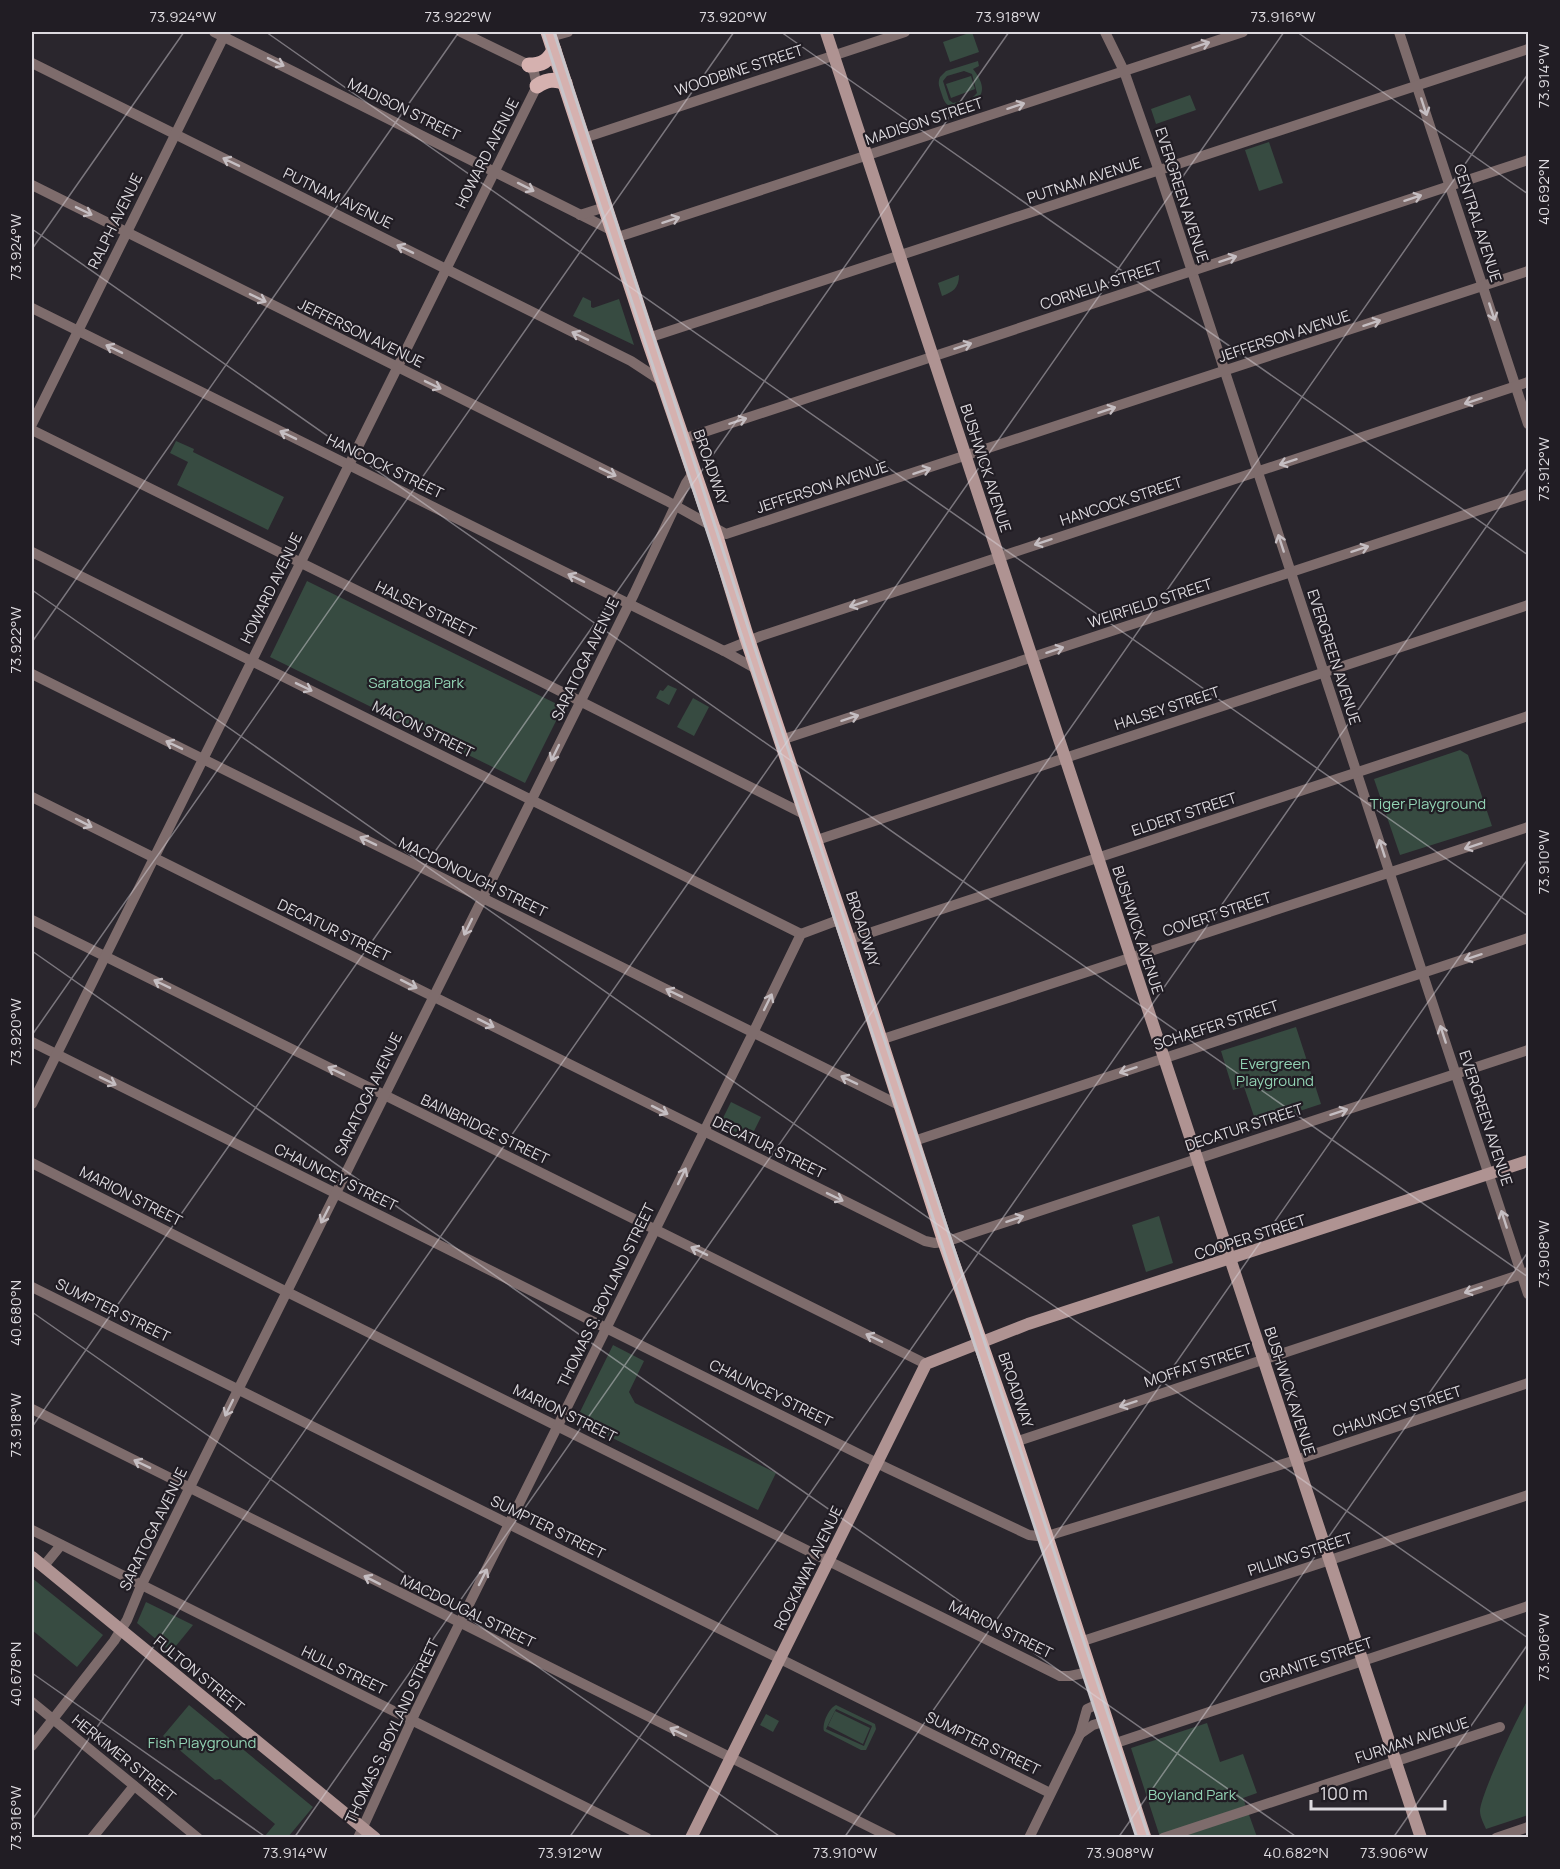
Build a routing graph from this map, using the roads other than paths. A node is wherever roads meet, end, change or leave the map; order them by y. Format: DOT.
graph roads {
  1 [pos="461,32"];
  2 [pos="568,32"];
  3 [pos="826,32"];
  4 [pos="905,32"];
  5 [pos="1105,32"];
  6 [pos="1243,32"];
  7 [pos="1399,32"];
  8 [pos="221,33"];
  9 [pos="551,39"];
  10 [pos="1528,49"];
  11 [pos="834,55"];
  12 [pos="32,63"];
  13 [pos="529,65"];
  14 [pos="1124,71"];
  15 [pos="565,83"];
  16 [pos="537,86"];
  17 [pos="1417,86"];
  18 [pos="175,134"];
  19 [pos="584,138"];
  20 [pos="867,155"];
  21 [pos="1528,160"];
  22 [pos="494,171"];
  23 [pos="1159,171"];
  24 [pos="32,185"];
  25 [pos="1450,186"];
  26 [pos="605,207"];
  27 [pos="580,215"];
  28 [pos="126,233"];
  29 [pos="614,235"];
  30 [pos="900,256"];
  31 [pos="446,269"];
  32 [pos="1191,271"];
  33 [pos="1528,271"];
  34 [pos="1483,286"];
  35 [pos="32,308"];
  36 [pos="78,331"];
  37 [pos="648,338"];
  38 [pos="654,354"];
  39 [pos="933,356"];
  40 [pos="631,361"];
  41 [pos="397,367"];
  42 [pos="1224,371"];
  43 [pos="663,382"];
  44 [pos="1528,382"];
  45 [pos="1516,387"];
  46 [pos="32,424"];
  47 [pos="1528,424"];
  48 [pos="32,430"];
  49 [pos="683,440"];
  50 [pos="966,456"];
  51 [pos="348,465"];
  52 [pos="1258,472"];
  53 [pos="693,473"];
  54 [pos="1528,494"];
  55 [pos="675,506"];
  56 [pos="713,528"];
  57 [pos="32,552"];
  58 [pos="999,556"];
  59 [pos="300,564"];
  60 [pos="1291,572"];
  61 [pos="628,604"];
  62 [pos="1528,605"];
  63 [pos="748,642"];
  64 [pos="724,651"];
  65 [pos="1032,657"];
  66 [pos="251,661"];
  67 [pos="758,670"];
  68 [pos="1324,672"];
  69 [pos="32,674"];
  70 [pos="579,701"];
  71 [pos="1528,716"];
  72 [pos="781,740"];
  73 [pos="1065,757"];
  74 [pos="203,759"];
  75 [pos="1357,773"];
  76 [pos="32,797"];
  77 [pos="531,800"];
  78 [pos="806,815"];
  79 [pos="1528,827"];
  80 [pos="814,841"];
  81 [pos="154,858"];
  82 [pos="1098,858"];
  83 [pos="1390,873"];
  84 [pos="483,898"];
  85 [pos="841,919"];
  86 [pos="32,920"];
  87 [pos="801,934"];
  88 [pos="1528,938"];
  89 [pos="848,940"];
  90 [pos="105,956"];
  91 [pos="1131,958"];
  92 [pos="1423,973"];
  93 [pos="433,997"];
  94 [pos="753,1032"];
  95 [pos="880,1040"];
  96 [pos="32,1042"];
  97 [pos="1528,1050"];
  98 [pos="56,1055"];
  99 [pos="1164,1058"];
  100 [pos="1456,1073"];
  101 [pos="384,1095"];
  102 [pos="32,1104"];
  103 [pos="901,1106"];
  104 [pos="704,1132"];
  105 [pos="914,1141"];
  106 [pos="1197,1159"];
  107 [pos="1528,1161"];
  108 [pos="32,1163"];
  109 [pos="1489,1174"];
  110 [pos="336,1194"];
  111 [pos="656,1230"];
  112 [pos="945,1242"];
  113 [pos="1230,1259"];
  114 [pos="1525,1273"];
  115 [pos="32,1287"];
  116 [pos="287,1292"];
  117 [pos="1528,1294"];
  118 [pos="607,1328"];
  119 [pos="981,1343"];
  120 [pos="1263,1359"];
  121 [pos="926,1364"];
  122 [pos="1528,1383"];
  123 [pos="238,1389"];
  124 [pos="32,1409"];
  125 [pos="558,1426"];
  126 [pos="1015,1442"];
  127 [pos="1296,1460"];
  128 [pos="878,1462"];
  129 [pos="190,1488"];
  130 [pos="1528,1495"];
  131 [pos="509,1524"];
  132 [pos="32,1530"];
  133 [pos="1045,1537"];
  134 [pos="61,1545"];
  135 [pos="32,1557"];
  136 [pos="1329,1560"];
  137 [pos="829,1561"];
  138 [pos="43,1567"];
  139 [pos="141,1586"];
  140 [pos="1528,1606"];
  141 [pos="460,1623"];
  142 [pos="121,1630"];
  143 [pos="1080,1642"];
  144 [pos="780,1659"];
  145 [pos="1362,1661"];
  146 [pos="1089,1672"];
  147 [pos="32,1702"];
  148 [pos="1100,1703"];
  149 [pos="53,1720"];
  150 [pos="412,1720"];
  151 [pos="1106,1721"];
  152 [pos="1500,1727"];
  153 [pos="1080,1734"];
  154 [pos="1113,1743"];
  155 [pos="32,1746"];
  156 [pos="731,1758"];
  157 [pos="1395,1761"];
  158 [pos="134,1786"];
  159 [pos="1050,1793"];
  160 [pos="1528,1827"];
  161 [pos="360,1832"];
  162 [pos="92,1838"];
  163 [pos="198,1838"];
  164 [pos="375,1838"];
  165 [pos="647,1838"];
  166 [pos="691,1838"];
  167 [pos="892,1838"];
  168 [pos="1029,1838"];
  169 [pos="1144,1838"];
  170 [pos="1163,1838"];
  171 [pos="1420,1838"];
  172 [pos="1496,1838"];
  1 -- 13 [label="street"];
  2 -- 9 [label="street"];
  3 -- 11 [label="main road, BUSHWICK AVENUE"];
  4 -- 11 [label="street, WOODBINE STREET"];
  5 -- 14 [label="street, EVERGREEN AVENUE"];
  14 -- 6 [label="street, MADISON STREET, one-way"];
  7 -- 17 [label="street, CENTRAL AVENUE"];
  8 -- 18 [label="street, RALPH AVENUE"];
  8 -- 22 [label="street, MADISON STREET, one-way"];
  9 -- 13 [label="main road"];
  9 -- 15 [label="main road, BROADWAY"];
  10 -- 17 [label="street, PUTNAM AVENUE"];
  11 -- 19 [label="street, WOODBINE STREET"];
  11 -- 20 [label="main road, BUSHWICK AVENUE"];
  12 -- 18 [label="street, PUTNAM AVENUE"];
  13 -- 16 [label="street"];
  20 -- 14 [label="street, MADISON STREET, one-way"];
  14 -- 23 [label="street, EVERGREEN AVENUE"];
  15 -- 16 [label="main road"];
  15 -- 19 [label="main road, BROADWAY"];
  16 -- 22 [label="street, HOWARD AVENUE"];
  17 -- 23 [label="street, PUTNAM AVENUE"];
  17 -- 25 [label="street, CENTRAL AVENUE, one-way"];
  18 -- 28 [label="street, RALPH AVENUE"];
  31 -- 18 [label="street, PUTNAM AVENUE, one-way"];
  19 -- 26 [label="main road, BROADWAY"];
  29 -- 20 [label="street, MADISON STREET, one-way"];
  20 -- 30 [label="main road, BUSHWICK AVENUE"];
  21 -- 25 [label="street, CORNELIA STREET"];
  22 -- 27 [label="street, MADISON STREET, one-way"];
  22 -- 31 [label="street, HOWARD AVENUE"];
  23 -- 30 [label="street, PUTNAM AVENUE"];
  23 -- 32 [label="street, EVERGREEN AVENUE"];
  24 -- 28 [label="street, JEFFERSON AVENUE, one-way"];
  32 -- 25 [label="street, CORNELIA STREET, one-way"];
  25 -- 34 [label="street, CENTRAL AVENUE"];
  26 -- 27 [label="street"];
  26 -- 29 [label="main road, BROADWAY"];
  27 -- 29 [label="street, MADISON STREET"];
  28 -- 36 [label="street, RALPH AVENUE"];
  28 -- 41 [label="street, JEFFERSON AVENUE, one-way"];
  29 -- 37 [label="main road, BROADWAY"];
  30 -- 37 [label="street, PUTNAM AVENUE"];
  30 -- 39 [label="main road, BUSHWICK AVENUE"];
  40 -- 31 [label="street, PUTNAM AVENUE, one-way"];
  31 -- 41 [label="street, HOWARD AVENUE"];
  39 -- 32 [label="street, CORNELIA STREET, one-way"];
  32 -- 42 [label="street, EVERGREEN AVENUE"];
  33 -- 34 [label="street, JEFFERSON AVENUE"];
  42 -- 34 [label="street, JEFFERSON AVENUE, one-way"];
  34 -- 45 [label="street, CENTRAL AVENUE, one-way"];
  35 -- 36 [label="street, HANCOCK STREET"];
  36 -- 46 [label="street, RALPH AVENUE"];
  51 -- 36 [label="street, HANCOCK STREET, one-way"];
  37 -- 38 [label="main road, BROADWAY"];
  38 -- 40 [label="street"];
  38 -- 43 [label="main road, BROADWAY"];
  49 -- 39 [label="street, CORNELIA STREET, one-way"];
  39 -- 50 [label="main road, BUSHWICK AVENUE"];
  40 -- 43 [label="street, PUTNAM AVENUE"];
  41 -- 51 [label="street, HOWARD AVENUE"];
  41 -- 55 [label="street, JEFFERSON AVENUE, one-way"];
  50 -- 42 [label="street, JEFFERSON AVENUE, one-way"];
  42 -- 52 [label="street, EVERGREEN AVENUE"];
  43 -- 49 [label="main road, BROADWAY"];
  44 -- 45 [label="street, HANCOCK STREET"];
  45 -- 47 [label="street, CENTRAL AVENUE"];
  45 -- 52 [label="street, HANCOCK STREET, one-way"];
  48 -- 59 [label="street, HALSEY STREET"];
  49 -- 53 [label="main road, BROADWAY"];
  56 -- 50 [label="street, JEFFERSON AVENUE, one-way"];
  50 -- 58 [label="main road, BUSHWICK AVENUE"];
  51 -- 59 [label="street, HOWARD AVENUE"];
  61 -- 51 [label="street, HANCOCK STREET, one-way"];
  52 -- 58 [label="street, HANCOCK STREET, one-way"];
  60 -- 52 [label="street, EVERGREEN AVENUE, one-way"];
  53 -- 55 [label="street, SARATOGA AVENUE"];
  53 -- 56 [label="main road, BROADWAY"];
  60 -- 54 [label="street, WEIRFIELD STREET, one-way"];
  55 -- 56 [label="street, JEFFERSON AVENUE"];
  55 -- 61 [label="street, SARATOGA AVENUE"];
  56 -- 63 [label="main road, BROADWAY"];
  57 -- 66 [label="street, MACON STREET"];
  58 -- 63 [label="street, HANCOCK STREET, one-way"];
  58 -- 65 [label="main road, BUSHWICK AVENUE"];
  59 -- 66 [label="street, HOWARD AVENUE"];
  59 -- 70 [label="street, HALSEY STREET"];
  65 -- 60 [label="street, WEIRFIELD STREET, one-way"];
  60 -- 68 [label="street, EVERGREEN AVENUE"];
  61 -- 64 [label="street, HANCOCK STREET"];
  61 -- 70 [label="street, SARATOGA AVENUE"];
  62 -- 68 [label="street, HALSEY STREET"];
  63 -- 64 [label="street, HANCOCK STREET"];
  63 -- 67 [label="main road, BROADWAY"];
  64 -- 67 [label="street, HANCOCK STREET"];
  72 -- 65 [label="street, WEIRFIELD STREET, one-way"];
  65 -- 73 [label="main road, BUSHWICK AVENUE"];
  66 -- 74 [label="street, HOWARD AVENUE"];
  66 -- 77 [label="street, MACON STREET, one-way"];
  67 -- 72 [label="main road, BROADWAY"];
  68 -- 73 [label="street, HALSEY STREET"];
  68 -- 75 [label="street, EVERGREEN AVENUE"];
  74 -- 69 [label="street, MACDONOUGH STREET, one-way"];
  70 -- 77 [label="street, SARATOGA AVENUE, one-way"];
  70 -- 78 [label="street, HALSEY STREET"];
  71 -- 75 [label="street, ELDERT STREET"];
  72 -- 78 [label="main road, BROADWAY"];
  73 -- 80 [label="street, HALSEY STREET"];
  73 -- 82 [label="main road, BUSHWICK AVENUE"];
  74 -- 81 [label="street, HOWARD AVENUE"];
  84 -- 74 [label="street, MACDONOUGH STREET, one-way"];
  75 -- 82 [label="street, ELDERT STREET"];
  83 -- 75 [label="street, EVERGREEN AVENUE, one-way"];
  76 -- 81 [label="street, DECATUR STREET, one-way"];
  77 -- 84 [label="street, SARATOGA AVENUE"];
  77 -- 87 [label="street, MACON STREET"];
  78 -- 80 [label="main road, BROADWAY"];
  79 -- 83 [label="street, COVERT STREET, one-way"];
  80 -- 85 [label="main road, BROADWAY"];
  81 -- 90 [label="street, HOWARD AVENUE"];
  81 -- 93 [label="street, DECATUR STREET, one-way"];
  82 -- 89 [label="street, ELDERT STREET"];
  82 -- 91 [label="main road, BUSHWICK AVENUE"];
  83 -- 91 [label="street, COVERT STREET"];
  83 -- 92 [label="street, EVERGREEN AVENUE"];
  84 -- 93 [label="street, SARATOGA AVENUE, one-way"];
  94 -- 84 [label="street, MACDONOUGH STREET, one-way"];
  85 -- 87 [label="street"];
  85 -- 89 [label="main road, BROADWAY"];
  86 -- 90 [label="street, BAINBRIDGE STREET"];
  94 -- 87 [label="street, THOMAS S. BOYLAND STREET, one-way"];
  88 -- 92 [label="street, SCHAEFER STREET, one-way"];
  89 -- 95 [label="main road, BROADWAY"];
  90 -- 98 [label="street, HOWARD AVENUE"];
  101 -- 90 [label="street, BAINBRIDGE STREET, one-way"];
  91 -- 95 [label="street, COVERT STREET"];
  91 -- 99 [label="main road, BUSHWICK AVENUE"];
  92 -- 99 [label="street, SCHAEFER STREET"];
  100 -- 92 [label="street, EVERGREEN AVENUE, one-way"];
  93 -- 101 [label="street, SARATOGA AVENUE"];
  93 -- 104 [label="street, DECATUR STREET, one-way"];
  103 -- 94 [label="street, MACDONOUGH STREET, one-way"];
  94 -- 104 [label="street, THOMAS S. BOYLAND STREET"];
  95 -- 103 [label="main road, BROADWAY"];
  96 -- 98 [label="street, CHAUNCEY STREET"];
  97 -- 100 [label="street, DECATUR STREET"];
  98 -- 102 [label="street, HOWARD AVENUE"];
  98 -- 110 [label="street, CHAUNCEY STREET, one-way"];
  99 -- 105 [label="street, SCHAEFER STREET, one-way"];
  99 -- 106 [label="main road, BUSHWICK AVENUE"];
  106 -- 100 [label="street, DECATUR STREET, one-way"];
  100 -- 109 [label="street, EVERGREEN AVENUE"];
  101 -- 110 [label="street, SARATOGA AVENUE"];
  101 -- 111 [label="street, BAINBRIDGE STREET"];
  103 -- 105 [label="main road, BROADWAY"];
  111 -- 104 [label="street, THOMAS S. BOYLAND STREET, one-way"];
  104 -- 112 [label="street, DECATUR STREET, one-way"];
  105 -- 112 [label="main road, BROADWAY"];
  112 -- 106 [label="street, DECATUR STREET, one-way"];
  106 -- 113 [label="main road, BUSHWICK AVENUE"];
  107 -- 109 [label="main road, COOPER STREET"];
  108 -- 116 [label="street, MARION STREET"];
  109 -- 113 [label="main road, COOPER STREET"];
  114 -- 109 [label="street, EVERGREEN AVENUE, one-way"];
  110 -- 116 [label="street, SARATOGA AVENUE, one-way"];
  110 -- 118 [label="street, CHAUNCEY STREET"];
  111 -- 118 [label="street, THOMAS S. BOYLAND STREET"];
  121 -- 111 [label="street, BAINBRIDGE STREET, one-way"];
  112 -- 119 [label="main road, BROADWAY"];
  113 -- 119 [label="main road, COOPER STREET"];
  113 -- 120 [label="main road, BUSHWICK AVENUE"];
  114 -- 117 [label="street, EVERGREEN AVENUE"];
  114 -- 120 [label="street, MOFFAT STREET, one-way"];
  115 -- 123 [label="street, SUMPTER STREET"];
  116 -- 123 [label="street, SARATOGA AVENUE"];
  116 -- 125 [label="street, MARION STREET"];
  118 -- 125 [label="street, THOMAS S. BOYLAND STREET"];
  118 -- 128 [label="street, CHAUNCEY STREET"];
  119 -- 121 [label="main road"];
  119 -- 126 [label="main road, BROADWAY"];
  120 -- 126 [label="street, MOFFAT STREET, one-way"];
  120 -- 127 [label="main road, BUSHWICK AVENUE"];
  121 -- 128 [label="main road, ROCKAWAY AVENUE"];
  122 -- 127 [label="street, CHAUNCEY STREET"];
  123 -- 129 [label="street, SARATOGA AVENUE, one-way"];
  123 -- 131 [label="street, SUMPTER STREET"];
  129 -- 124 [label="street, MACDOUGAL STREET, one-way"];
  125 -- 131 [label="street, THOMAS S. BOYLAND STREET"];
  125 -- 137 [label="street, MARION STREET"];
  126 -- 133 [label="main road, BROADWAY"];
  127 -- 133 [label="street, CHAUNCEY STREET"];
  127 -- 136 [label="main road, BUSHWICK AVENUE"];
  128 -- 133 [label="street, CHAUNCEY STREET"];
  128 -- 137 [label="main road, ROCKAWAY AVENUE"];
  129 -- 139 [label="street, SARATOGA AVENUE"];
  141 -- 129 [label="street, MACDOUGAL STREET, one-way"];
  130 -- 136 [label="street, PILLING STREET"];
  141 -- 131 [label="street, THOMAS S. BOYLAND STREET, one-way"];
  131 -- 144 [label="street, SUMPTER STREET"];
  132 -- 134 [label="street, HULL STREET"];
  133 -- 143 [label="main road, BROADWAY"];
  134 -- 138 [label="street"];
  134 -- 139 [label="street, HULL STREET"];
  135 -- 138 [label="main road, FULTON STREET"];
  136 -- 143 [label="street, PILLING STREET"];
  136 -- 145 [label="main road, BUSHWICK AVENUE"];
  137 -- 144 [label="main road, ROCKAWAY AVENUE"];
  137 -- 146 [label="street, MARION STREET"];
  138 -- 142 [label="main road, FULTON STREET"];
  139 -- 142 [label="street, SARATOGA AVENUE"];
  139 -- 150 [label="street, HULL STREET"];
  140 -- 145 [label="street, GRANITE STREET"];
  141 -- 150 [label="street, THOMAS S. BOYLAND STREET"];
  156 -- 141 [label="street, MACDOUGAL STREET, one-way"];
  142 -- 149 [label="street, SARATOGA AVENUE"];
  142 -- 161 [label="main road, FULTON STREET"];
  143 -- 146 [label="main road, BROADWAY"];
  144 -- 156 [label="main road, ROCKAWAY AVENUE"];
  144 -- 159 [label="street, SUMPTER STREET"];
  145 -- 154 [label="street, GRANITE STREET"];
  145 -- 157 [label="main road, BUSHWICK AVENUE"];
  146 -- 148 [label="main road, BROADWAY"];
  147 -- 149 [label="street, HERKIMER STREET"];
  148 -- 151 [label="main road, BROADWAY"];
  148 -- 153 [label="street"];
  149 -- 155 [label="street, SARATOGA AVENUE"];
  149 -- 158 [label="street, HERKIMER STREET"];
  150 -- 161 [label="street, THOMAS S. BOYLAND STREET"];
  150 -- 165 [label="street, HULL STREET"];
  151 -- 153 [label="street"];
  151 -- 154 [label="main road, BROADWAY"];
  152 -- 157 [label="street, FURMAN AVENUE"];
  153 -- 159 [label="street"];
  154 -- 169 [label="main road, BROADWAY"];
  156 -- 166 [label="main road, ROCKAWAY AVENUE"];
  156 -- 167 [label="street, MACDOUGAL STREET"];
  157 -- 170 [label="street, FURMAN AVENUE"];
  157 -- 171 [label="main road, BUSHWICK AVENUE"];
  158 -- 162 [label="street"];
  158 -- 163 [label="street, HERKIMER STREET"];
  159 -- 168 [label="street"];
  160 -- 172 [label="street"];
  161 -- 164 [label="main road, FULTON STREET"];
}
